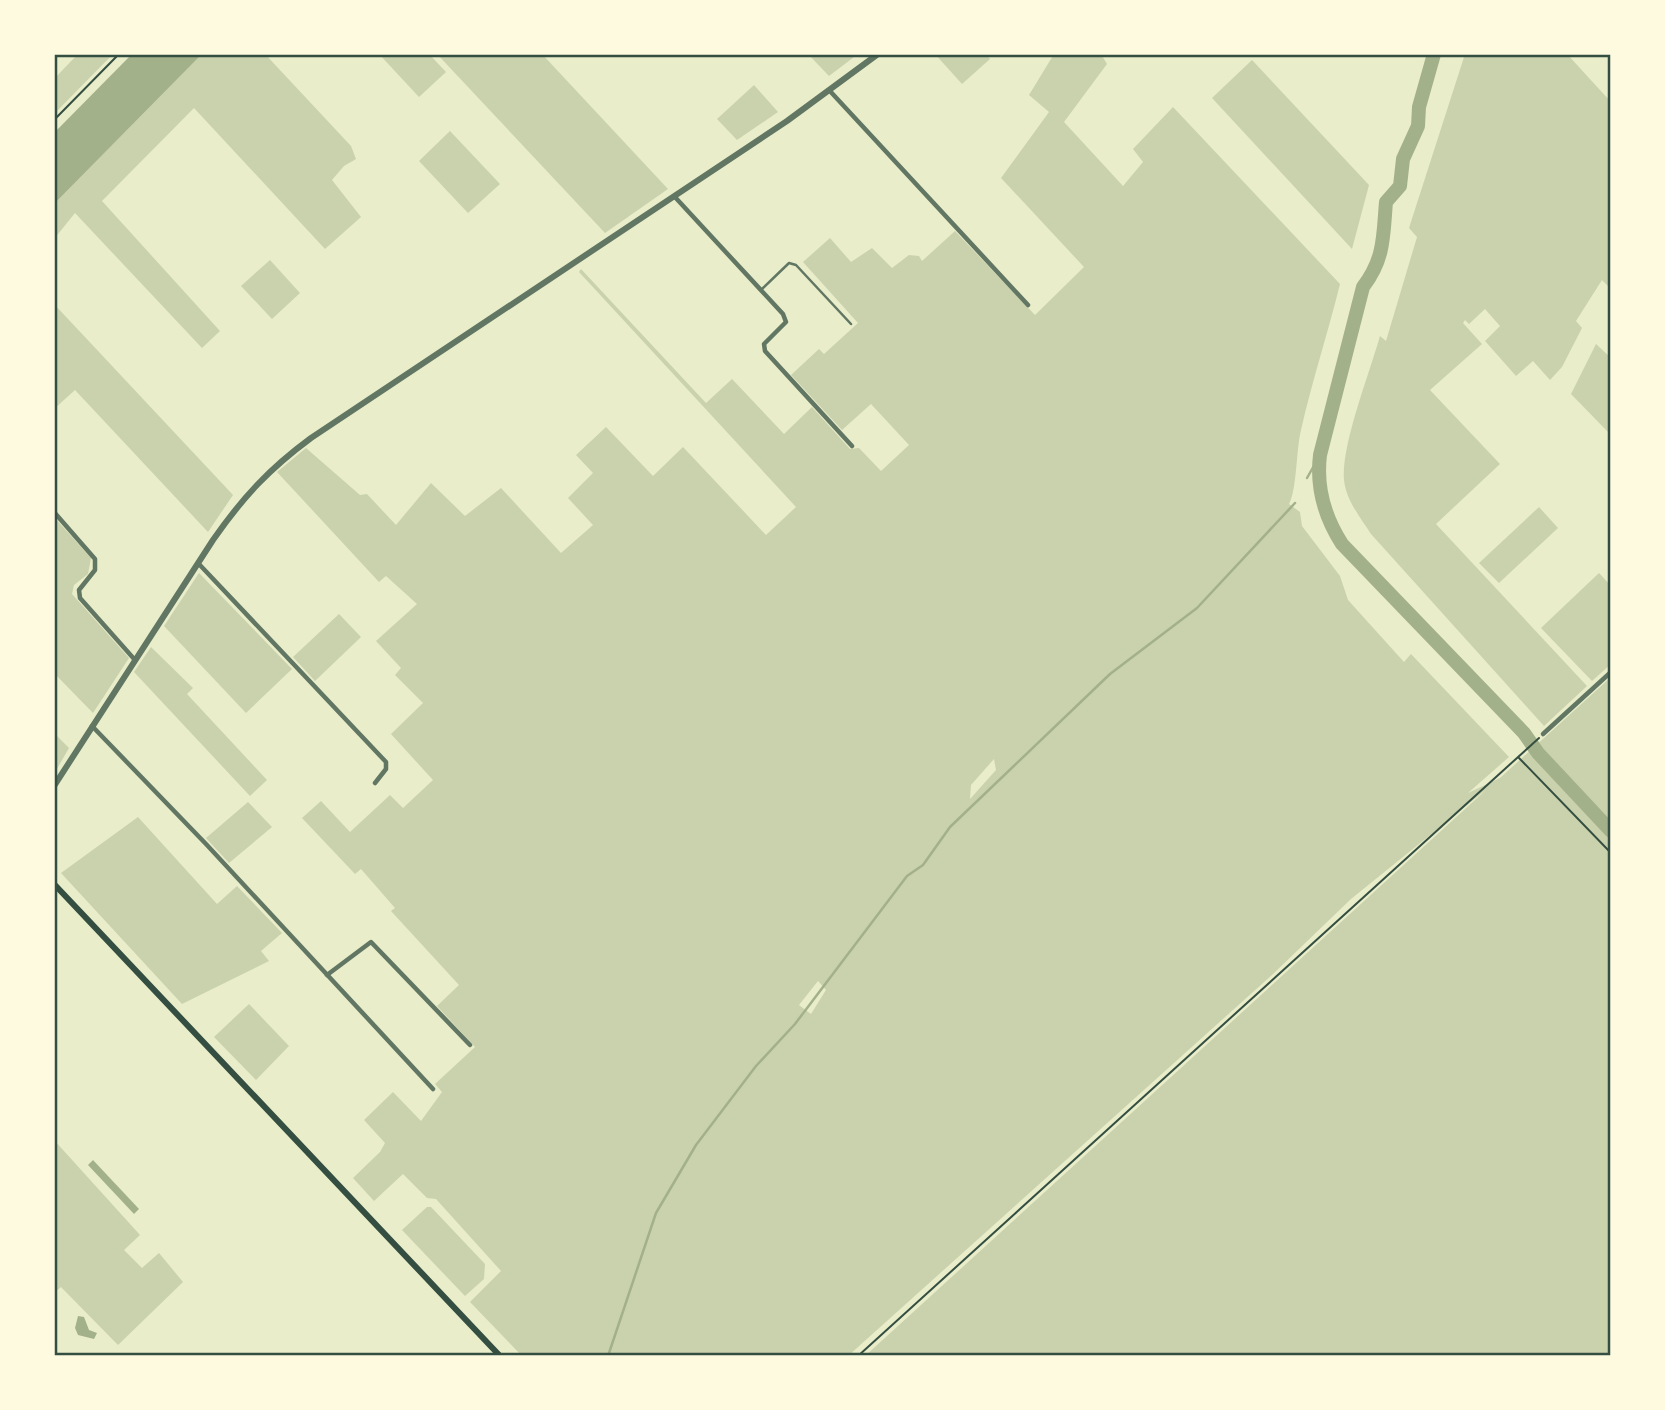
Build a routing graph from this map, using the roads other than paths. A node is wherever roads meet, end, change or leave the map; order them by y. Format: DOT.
graph roads {
  1 [pos="878,54"];
  2 [pos="829,90"];
  3 [pos="674,196"];
  4 [pos="761,290"];
  5 [pos="1028,305"];
  6 [pos="851,324"];
  7 [pos="852,446"];
  8 [pos="54,512"];
  9 [pos="198,562"];
  10 [pos="135,660"];
  11 [pos="1611,671"];
  12 [pos="93,726"];
  13 [pos="1543,734"];
  14 [pos="375,783"];
  15 [pos="54,786"];
  16 [pos="54,884"];
  17 [pos="327,975"];
  18 [pos="470,1045"];
  19 [pos="433,1089"];
  20 [pos="500,1356"];
  1 -- 2 [label="street"];
  2 -- 3 [label="street"];
  2 -- 5 [label="street"];
  3 -- 4 [label="street"];
  3 -- 9 [label="street"];
  4 -- 6 [label="lane"];
  4 -- 7 [label="street"];
  8 -- 10 [label="street"];
  9 -- 10 [label="street"];
  9 -- 14 [label="street"];
  10 -- 12 [label="street"];
  11 -- 13 [label="street"];
  12 -- 15 [label="street"];
  12 -- 17 [label="street"];
  16 -- 20 [label="main road"];
  17 -- 18 [label="street"];
  17 -- 19 [label="street"];
}
